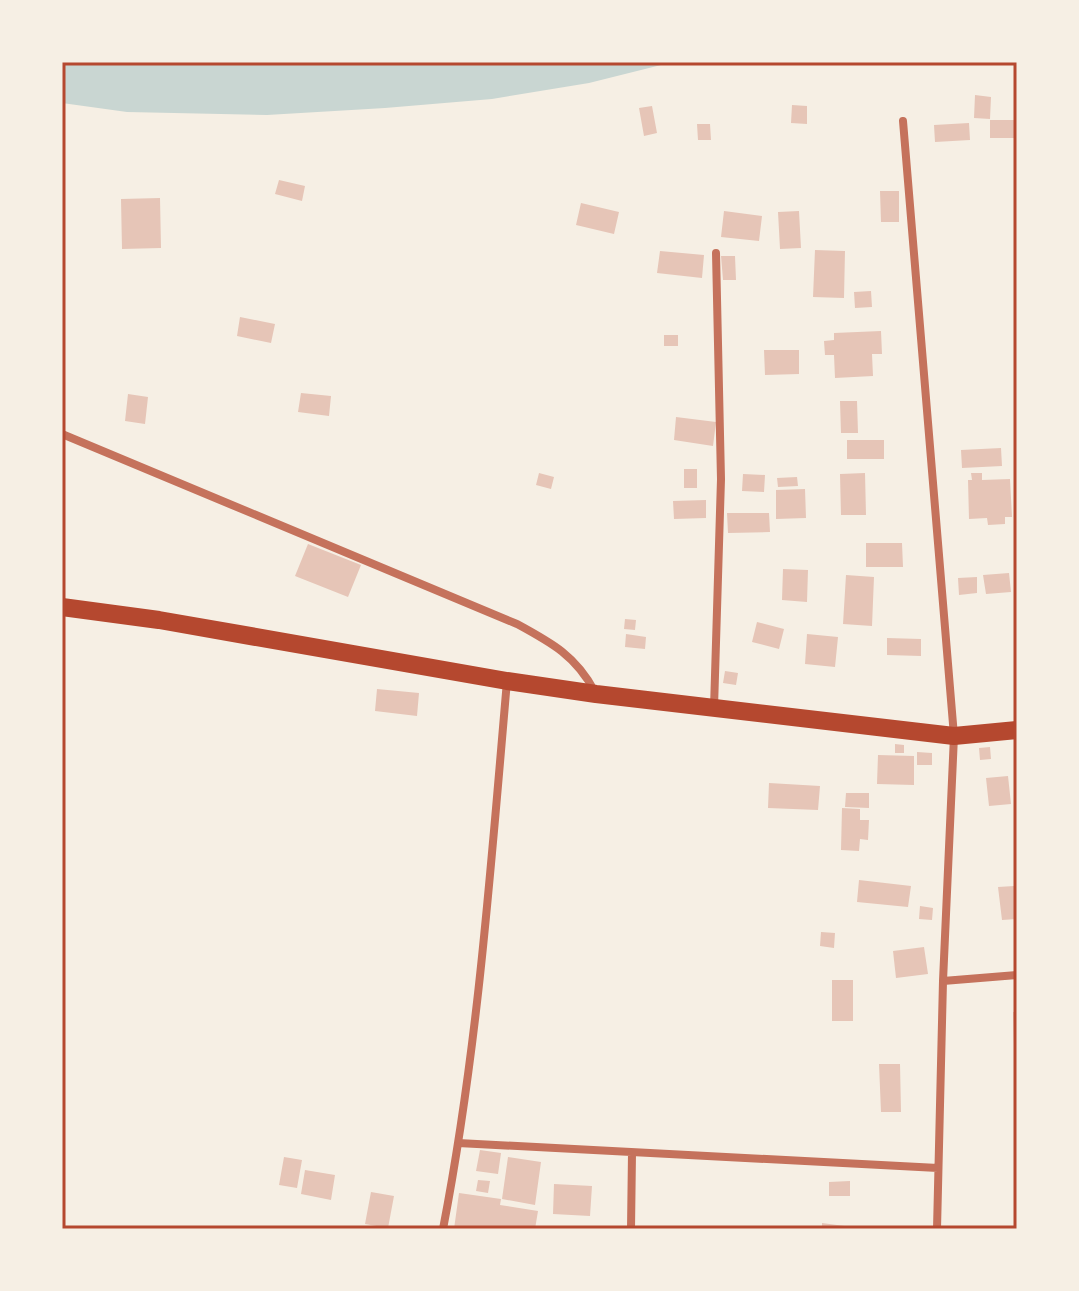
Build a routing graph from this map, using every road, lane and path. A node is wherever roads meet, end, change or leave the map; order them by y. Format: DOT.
graph roads {
  1 [pos="903,121"];
  2 [pos="716,253"];
  3 [pos="62,434"];
  4 [pos="62,607"];
  5 [pos="507,681"];
  6 [pos="596,694"];
  7 [pos="714,708"];
  8 [pos="1017,730"];
  9 [pos="954,736"];
  10 [pos="1017,975"];
  11 [pos="943,981"];
  12 [pos="458,1143"];
  13 [pos="632,1153"];
  14 [pos="938,1168"];
  15 [pos="443,1229"];
  16 [pos="631,1229"];
  17 [pos="937,1229"];
  1 -- 9 [label="street"];
  2 -- 7 [label="street"];
  3 -- 6 [label="street"];
  4 -- 5 [label="main road"];
  5 -- 6 [label="main road"];
  5 -- 12 [label="street"];
  6 -- 7 [label="main road"];
  7 -- 9 [label="main road"];
  8 -- 9 [label="main road"];
  9 -- 11 [label="street"];
  10 -- 11 [label="street"];
  11 -- 14 [label="street"];
  12 -- 13 [label="street"];
  12 -- 15 [label="street"];
  13 -- 14 [label="street"];
  13 -- 16 [label="street"];
  14 -- 17 [label="street"];
}
